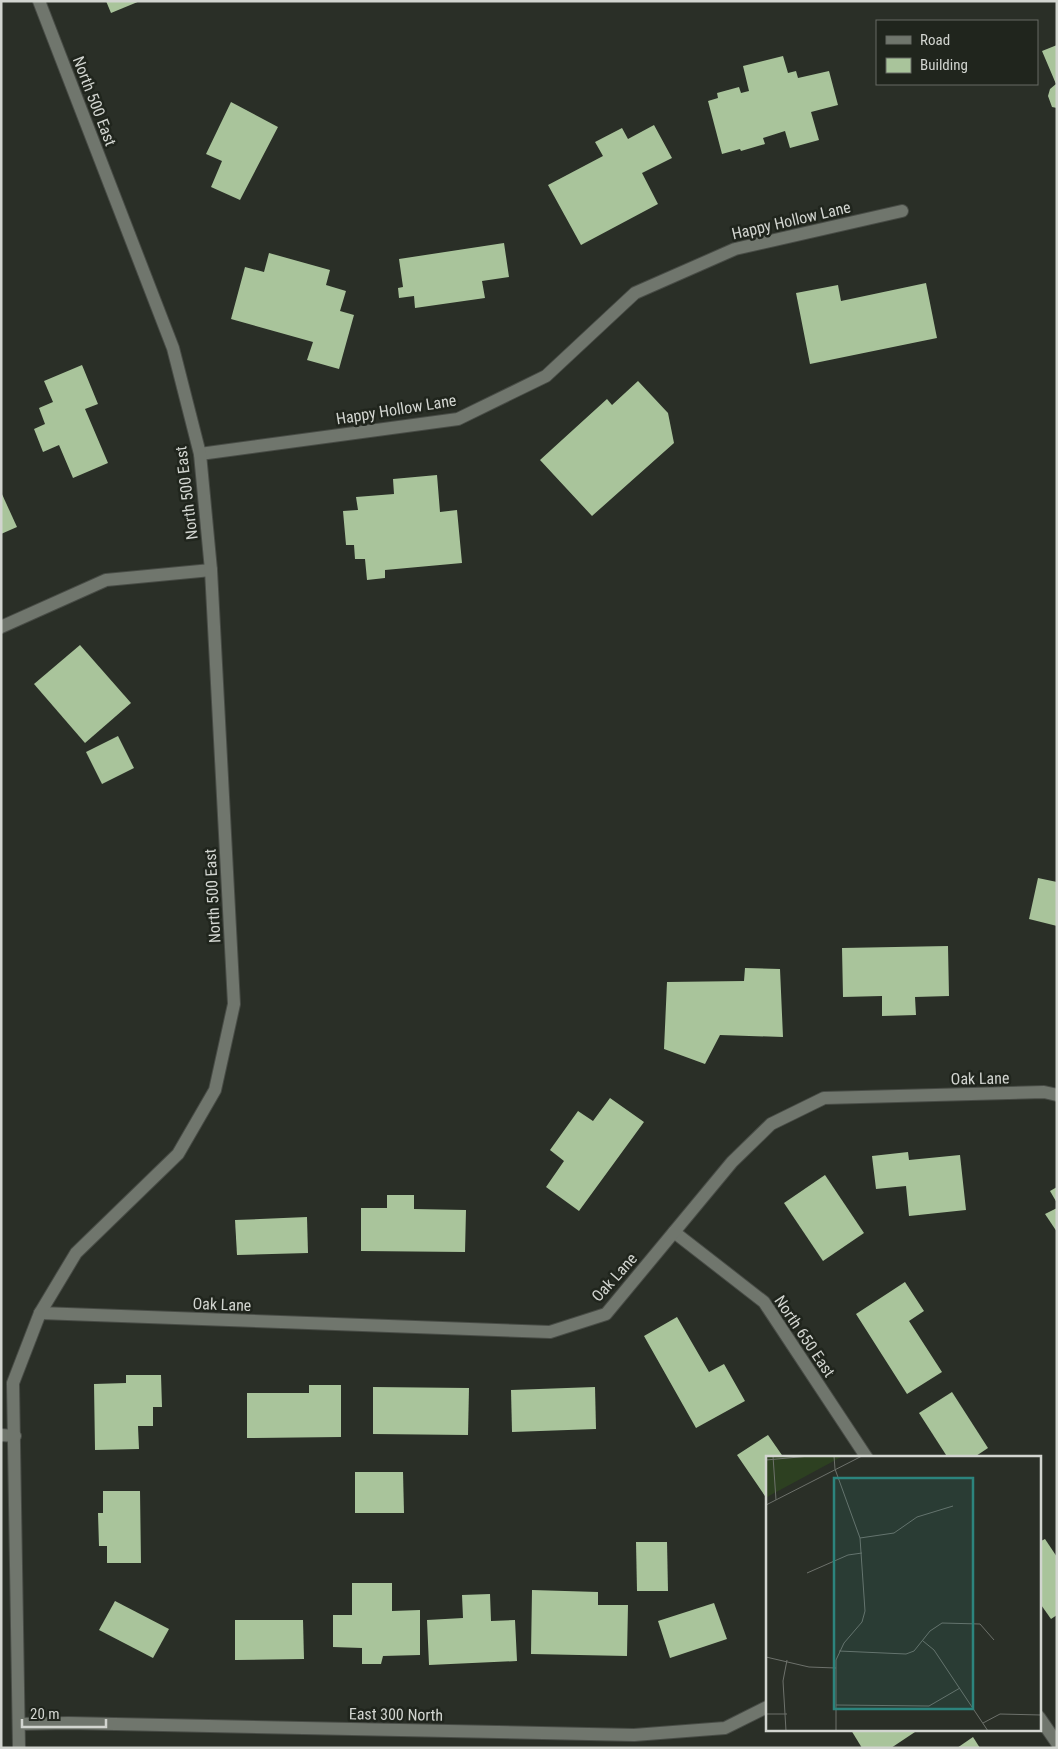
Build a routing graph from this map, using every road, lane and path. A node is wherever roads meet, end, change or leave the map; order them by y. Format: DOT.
graph roads {
  1 [pos="39,1"];
  2 [pos="902,211"];
  3 [pos="200,454"];
  4 [pos="211,570"];
  5 [pos="1,627"];
  6 [pos="1057,1095"];
  7 [pos="674,1232"];
  8 [pos="40,1313"];
  9 [pos="1,1435"];
  10 [pos="15,1436"];
  11 [pos="866,1456"];
  12 [pos="766,1708"];
  13 [pos="1040,1718"];
  14 [pos="19,1724"];
  15 [pos="1057,1743"];
  16 [pos="19,1748"];
  1 -- 3 [label="street, North 500 East"];
  2 -- 3 [label="street, Happy Hollow Lane"];
  3 -- 4 [label="street, North 500 East"];
  4 -- 5 [label="street"];
  4 -- 8 [label="street, North 500 East"];
  6 -- 7 [label="street, Oak Lane"];
  7 -- 8 [label="street, Oak Lane"];
  7 -- 11 [label="street, North 650 East"];
  8 -- 10 [label="street, North 500 East"];
  9 -- 10 [label="street"];
  10 -- 14 [label="street, North 500 East"];
  12 -- 14 [label="street, East 300 North"];
  13 -- 15 [label="street"];
  14 -- 16 [label="street, North 500 East"];
}
